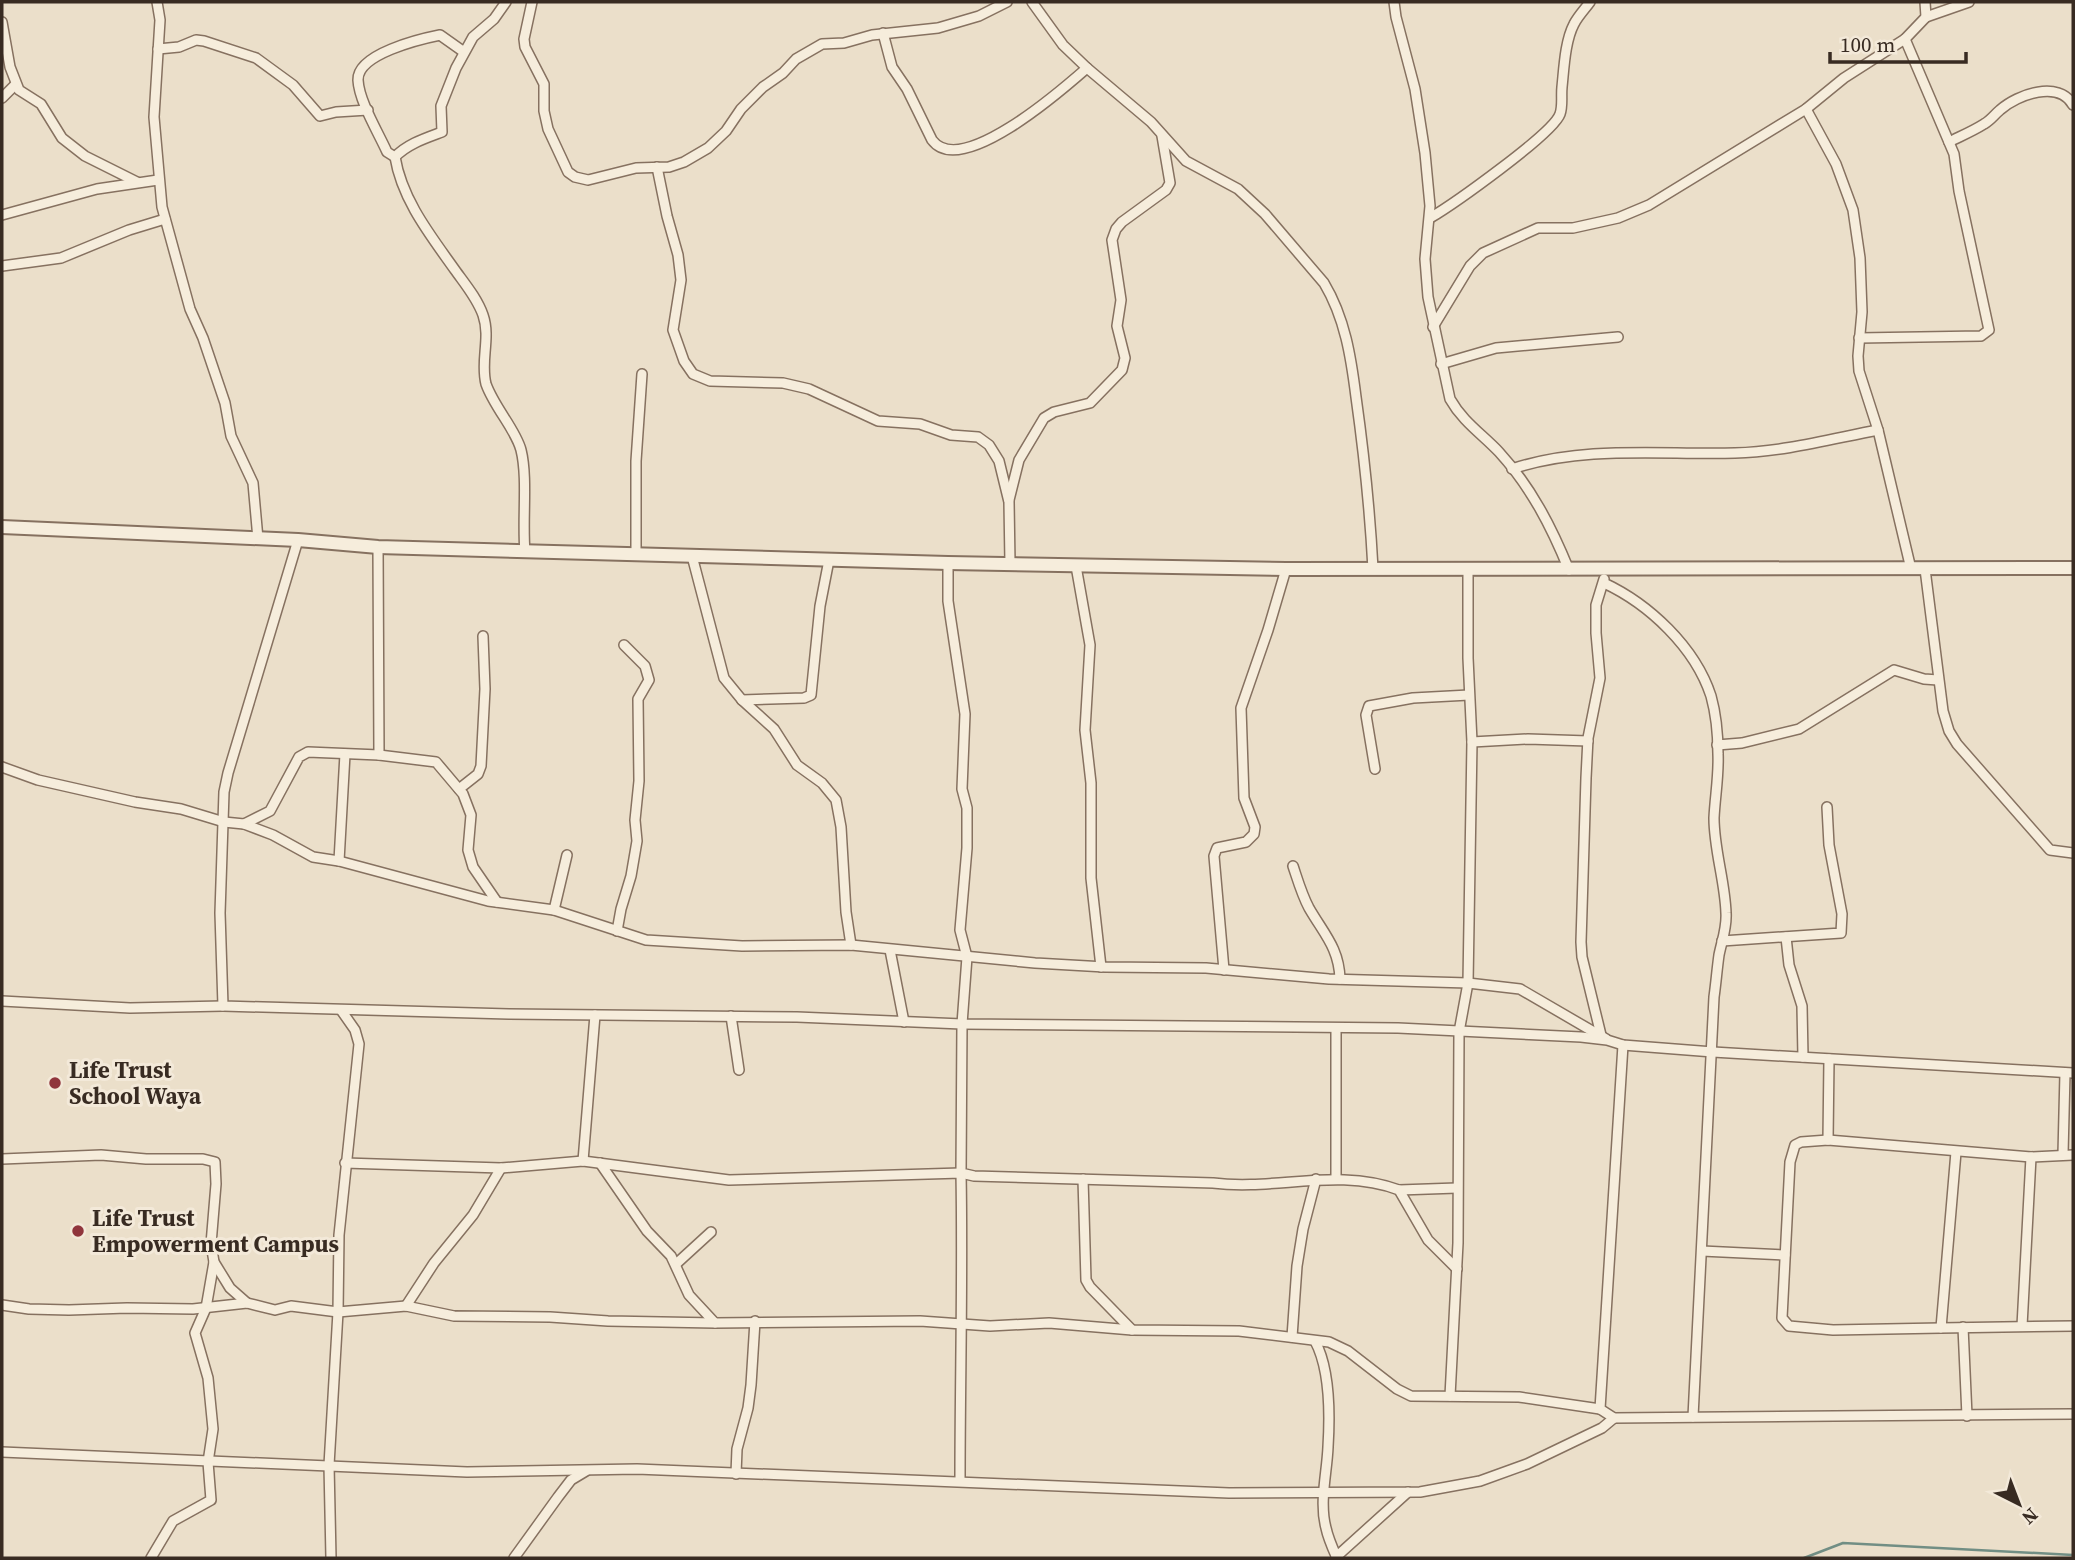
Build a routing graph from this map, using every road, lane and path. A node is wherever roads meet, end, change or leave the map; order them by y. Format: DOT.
graph roads {
  1 [pos="157,2"];
  2 [pos="506,2"];
  3 [pos="532,2"];
  4 [pos="1007,2"];
  5 [pos="1032,2"];
  6 [pos="1394,2"];
  7 [pos="1590,2"];
  8 [pos="1925,2"];
  9 [pos="1969,2"];
  10 [pos="1926,17"];
  11 [pos="2,22"];
  12 [pos="883,33"];
  13 [pos="1905,38"];
  14 [pos="158,49"];
  15 [pos="464,52"];
  16 [pos="1087,68"];
  17 [pos="15,85"];
  18 [pos="2,98"];
  19 [pos="2073,105"];
  20 [pos="1806,109"];
  21 [pos="368,110"];
  22 [pos="1162,134"];
  23 [pos="1949,142"];
  24 [pos="395,157"];
  25 [pos="657,167"];
  26 [pos="158,180"];
  27 [pos="137,182"];
  28 [pos="2,215"];
  29 [pos="1430,218"];
  30 [pos="165,219"];
  31 [pos="2,266"];
  32 [pos="1433,327"];
  33 [pos="1618,337"];
  34 [pos="1859,338"];
  35 [pos="1441,364"];
  36 [pos="642,374"];
  37 [pos="1878,430"];
  38 [pos="1512,469"];
  39 [pos="1009,502"];
  40 [pos="2,527"];
  41 [pos="258,539"];
  42 [pos="298,540"];
  43 [pos="378,547"];
  44 [pos="525,552"];
  45 [pos="636,555"];
  46 [pos="692,556"];
  47 [pos="829,560"];
  48 [pos="948,563"];
  49 [pos="1010,563"];
  50 [pos="1076,566"];
  51 [pos="1468,568"];
  52 [pos="2073,568"];
  53 [pos="1286,569"];
  54 [pos="1373,569"];
  55 [pos="1911,569"];
  56 [pos="1925,569"];
  57 [pos="1569,570"];
  58 [pos="1604,576"];
  59 [pos="483,636"];
  60 [pos="624,645"];
  61 [pos="1938,680"];
  62 [pos="1469,695"];
  63 [pos="742,701"];
  64 [pos="1588,741"];
  65 [pos="1472,742"];
  66 [pos="1717,745"];
  67 [pos="345,754"];
  68 [pos="379,755"];
  69 [pos="2,766"];
  70 [pos="1375,769"];
  71 [pos="459,789"];
  72 [pos="1827,807"];
  73 [pos="224,822"];
  74 [pos="244,824"];
  75 [pos="2073,853"];
  76 [pos="567,855"];
  77 [pos="339,860"];
  78 [pos="1293,866"];
  79 [pos="497,902"];
  80 [pos="554,910"];
  81 [pos="617,931"];
  82 [pos="1786,937"];
  83 [pos="1722,942"];
  84 [pos="851,945"];
  85 [pos="890,950"];
  86 [pos="967,957"];
  87 [pos="1101,967"];
  88 [pos="1224,970"];
  89 [pos="1340,979"];
  90 [pos="1468,983"];
  91 [pos="2,1001"];
  92 [pos="223,1006"];
  93 [pos="341,1010"];
  94 [pos="596,1015"];
  95 [pos="731,1016"];
  96 [pos="904,1022"];
  97 [pos="962,1024"];
  98 [pos="1336,1028"];
  99 [pos="1459,1032"];
  100 [pos="1604,1037"];
  101 [pos="1623,1045"];
  102 [pos="1713,1052"];
  103 [pos="1804,1057"];
  104 [pos="1829,1059"];
  105 [pos="740,1070"];
  106 [pos="2069,1073"];
  107 [pos="1828,1140"];
  108 [pos="1956,1152"];
  109 [pos="2063,1154"];
  110 [pos="2073,1155"];
  111 [pos="2031,1157"];
  112 [pos="2,1159"];
  113 [pos="583,1161"];
  114 [pos="345,1163"];
  115 [pos="600,1163"];
  116 [pos="501,1168"];
  117 [pos="961,1173"];
  118 [pos="1336,1178"];
  119 [pos="1083,1179"];
  120 [pos="1317,1179"];
  121 [pos="1457,1188"];
  122 [pos="1399,1189"];
  123 [pos="711,1232"];
  124 [pos="1702,1251"];
  125 [pos="1785,1255"];
  126 [pos="214,1262"];
  127 [pos="676,1264"];
  128 [pos="1457,1269"];
  129 [pos="247,1303"];
  130 [pos="2,1305"];
  131 [pos="406,1306"];
  132 [pos="206,1308"];
  133 [pos="338,1312"];
  134 [pos="755,1321"];
  135 [pos="715,1323"];
  136 [pos="960,1323"];
  137 [pos="2022,1326"];
  138 [pos="2073,1326"];
  139 [pos="1941,1328"];
  140 [pos="1964,1328"];
  141 [pos="1132,1330"];
  142 [pos="1292,1337"];
  143 [pos="1315,1341"];
  144 [pos="1450,1396"];
  145 [pos="1600,1409"];
  146 [pos="2073,1414"];
  147 [pos="1967,1416"];
  148 [pos="1693,1417"];
  149 [pos="1615,1418"];
  150 [pos="2,1452"];
  151 [pos="208,1462"];
  152 [pos="330,1465"];
  153 [pos="587,1470"];
  154 [pos="736,1474"];
  155 [pos="960,1481"];
  156 [pos="1323,1492"];
  157 [pos="1408,1492"];
  158 [pos="151,1558"];
  159 [pos="331,1558"];
  160 [pos="513,1558"];
  161 [pos="1337,1558"];
  1 -- 14 [label="street"];
  2 -- 15 [label="street"];
  3 -- 25 [label="street"];
  4 -- 12 [label="street"];
  5 -- 16 [label="street"];
  6 -- 29 [label="street"];
  7 -- 29 [label="street"];
  8 -- 10 [label="street"];
  9 -- 10 [label="street"];
  10 -- 13 [label="street"];
  11 -- 17 [label="street"];
  12 -- 16 [label="street"];
  12 -- 25 [label="street"];
  13 -- 20 [label="street"];
  13 -- 23 [label="street"];
  14 -- 21 [label="street"];
  14 -- 26 [label="street"];
  15 -- 21 [label="street"];
  15 -- 24 [label="street"];
  16 -- 22 [label="street"];
  17 -- 18 [label="street"];
  17 -- 27 [label="street"];
  19 -- 23 [label="street"];
  20 -- 32 [label="street"];
  20 -- 34 [label="street"];
  21 -- 24 [label="street"];
  22 -- 39 [label="street"];
  22 -- 54 [label="street"];
  23 -- 34 [label="street"];
  24 -- 44 [label="street"];
  25 -- 39 [label="street"];
  26 -- 27 [label="street"];
  26 -- 30 [label="street"];
  27 -- 28 [label="street"];
  29 -- 32 [label="street"];
  30 -- 31 [label="street"];
  30 -- 41 [label="street"];
  32 -- 35 [label="street"];
  33 -- 35 [label="street"];
  34 -- 37 [label="street"];
  35 -- 38 [label="street"];
  36 -- 45 [label="street"];
  37 -- 38 [label="street"];
  37 -- 55 [label="street"];
  38 -- 57 [label="street"];
  39 -- 49 [label="street"];
  40 -- 41 [label="street"];
  41 -- 42 [label="street"];
  42 -- 43 [label="street"];
  42 -- 73 [label="street"];
  43 -- 44 [label="street"];
  43 -- 68 [label="street"];
  44 -- 45 [label="street"];
  45 -- 46 [label="street"];
  46 -- 47 [label="street"];
  46 -- 63 [label="street"];
  47 -- 48 [label="street"];
  47 -- 63 [label="street"];
  48 -- 49 [label="street"];
  48 -- 86 [label="street"];
  49 -- 50 [label="street"];
  50 -- 53 [label="street"];
  50 -- 87 [label="street"];
  51 -- 54 [label="street"];
  51 -- 57 [label="street"];
  51 -- 62 [label="street"];
  52 -- 56 [label="street"];
  53 -- 54 [label="street"];
  53 -- 88 [label="street"];
  55 -- 56 [label="street"];
  55 -- 58 [label="street"];
  56 -- 61 [label="street"];
  57 -- 58 [label="street"];
  58 -- 64 [label="street"];
  58 -- 66 [label="street"];
  59 -- 71 [label="street"];
  60 -- 81 [label="street"];
  61 -- 66 [label="street"];
  61 -- 75 [label="street"];
  62 -- 65 [label="street"];
  62 -- 70 [label="street"];
  63 -- 84 [label="street"];
  64 -- 65 [label="street"];
  64 -- 100 [label="street"];
  65 -- 90 [label="street"];
  66 -- 83 [label="street"];
  67 -- 68 [label="street"];
  67 -- 74 [label="street"];
  67 -- 77 [label="street"];
  68 -- 71 [label="street"];
  69 -- 73 [label="street"];
  71 -- 79 [label="street"];
  72 -- 82 [label="street"];
  73 -- 74 [label="street"];
  73 -- 92 [label="street"];
  74 -- 77 [label="street"];
  76 -- 80 [label="street"];
  77 -- 79 [label="street"];
  78 -- 89 [label="street"];
  79 -- 80 [label="street"];
  80 -- 81 [label="street"];
  81 -- 84 [label="street"];
  82 -- 83 [label="street"];
  82 -- 103 [label="street"];
  83 -- 102 [label="street"];
  84 -- 85 [label="street"];
  85 -- 86 [label="street"];
  85 -- 96 [label="street"];
  86 -- 87 [label="street"];
  86 -- 97 [label="street"];
  87 -- 88 [label="street"];
  88 -- 89 [label="street"];
  89 -- 90 [label="street"];
  90 -- 99 [label="street"];
  90 -- 100 [label="street"];
  91 -- 92 [label="street"];
  92 -- 93 [label="street"];
  93 -- 94 [label="street"];
  93 -- 114 [label="street"];
  94 -- 95 [label="street"];
  94 -- 113 [label="street"];
  95 -- 96 [label="street"];
  95 -- 105 [label="street"];
  96 -- 97 [label="street"];
  97 -- 98 [label="street"];
  97 -- 117 [label="street"];
  98 -- 99 [label="street"];
  98 -- 118 [label="street"];
  99 -- 100 [label="street"];
  99 -- 121 [label="street"];
  100 -- 101 [label="street"];
  101 -- 102 [label="street"];
  101 -- 145 [label="street"];
  102 -- 103 [label="street"];
  102 -- 124 [label="street"];
  103 -- 104 [label="street"];
  104 -- 106 [label="street"];
  104 -- 107 [label="street"];
  106 -- 109 [label="street"];
  107 -- 108 [label="street"];
  107 -- 125 [label="street"];
  108 -- 111 [label="street"];
  108 -- 139 [label="street"];
  109 -- 110 [label="street"];
  109 -- 111 [label="street"];
  111 -- 137 [label="street"];
  112 -- 126 [label="street"];
  113 -- 115 [label="street"];
  113 -- 116 [label="street"];
  114 -- 116 [label="street"];
  114 -- 133 [label="street"];
  115 -- 117 [label="street"];
  115 -- 127 [label="street"];
  116 -- 131 [label="street"];
  117 -- 119 [label="street"];
  117 -- 136 [label="street"];
  118 -- 120 [label="street"];
  118 -- 122 [label="street"];
  119 -- 120 [label="street"];
  119 -- 141 [label="street"];
  120 -- 142 [label="street"];
  121 -- 122 [label="street"];
  121 -- 128 [label="street"];
  122 -- 128 [label="street"];
  123 -- 127 [label="street"];
  124 -- 125 [label="street"];
  124 -- 148 [label="street"];
  125 -- 139 [label="street"];
  126 -- 129 [label="street"];
  126 -- 132 [label="street"];
  127 -- 135 [label="street"];
  128 -- 144 [label="street"];
  129 -- 132 [label="street"];
  129 -- 133 [label="street"];
  130 -- 132 [label="street"];
  131 -- 133 [label="street"];
  131 -- 135 [label="street"];
  132 -- 151 [label="street"];
  133 -- 152 [label="street"];
  134 -- 135 [label="street"];
  134 -- 136 [label="street"];
  134 -- 154 [label="street"];
  136 -- 141 [label="street"];
  136 -- 155 [label="street"];
  137 -- 138 [label="street"];
  137 -- 140 [label="street"];
  139 -- 140 [label="street"];
  140 -- 147 [label="street"];
  141 -- 142 [label="street"];
  142 -- 143 [label="street"];
  143 -- 144 [label="street"];
  143 -- 156 [label="street"];
  144 -- 145 [label="street"];
  145 -- 149 [label="street"];
  146 -- 147 [label="street"];
  147 -- 148 [label="street"];
  148 -- 149 [label="street"];
  149 -- 157 [label="street"];
  150 -- 151 [label="street"];
  151 -- 152 [label="street"];
  151 -- 158 [label="street"];
  152 -- 153 [label="street"];
  152 -- 159 [label="street"];
  153 -- 154 [label="street"];
  153 -- 160 [label="street"];
  154 -- 155 [label="street"];
  155 -- 156 [label="street"];
  156 -- 157 [label="street"];
  156 -- 161 [label="street"];
  157 -- 161 [label="street"];
}
